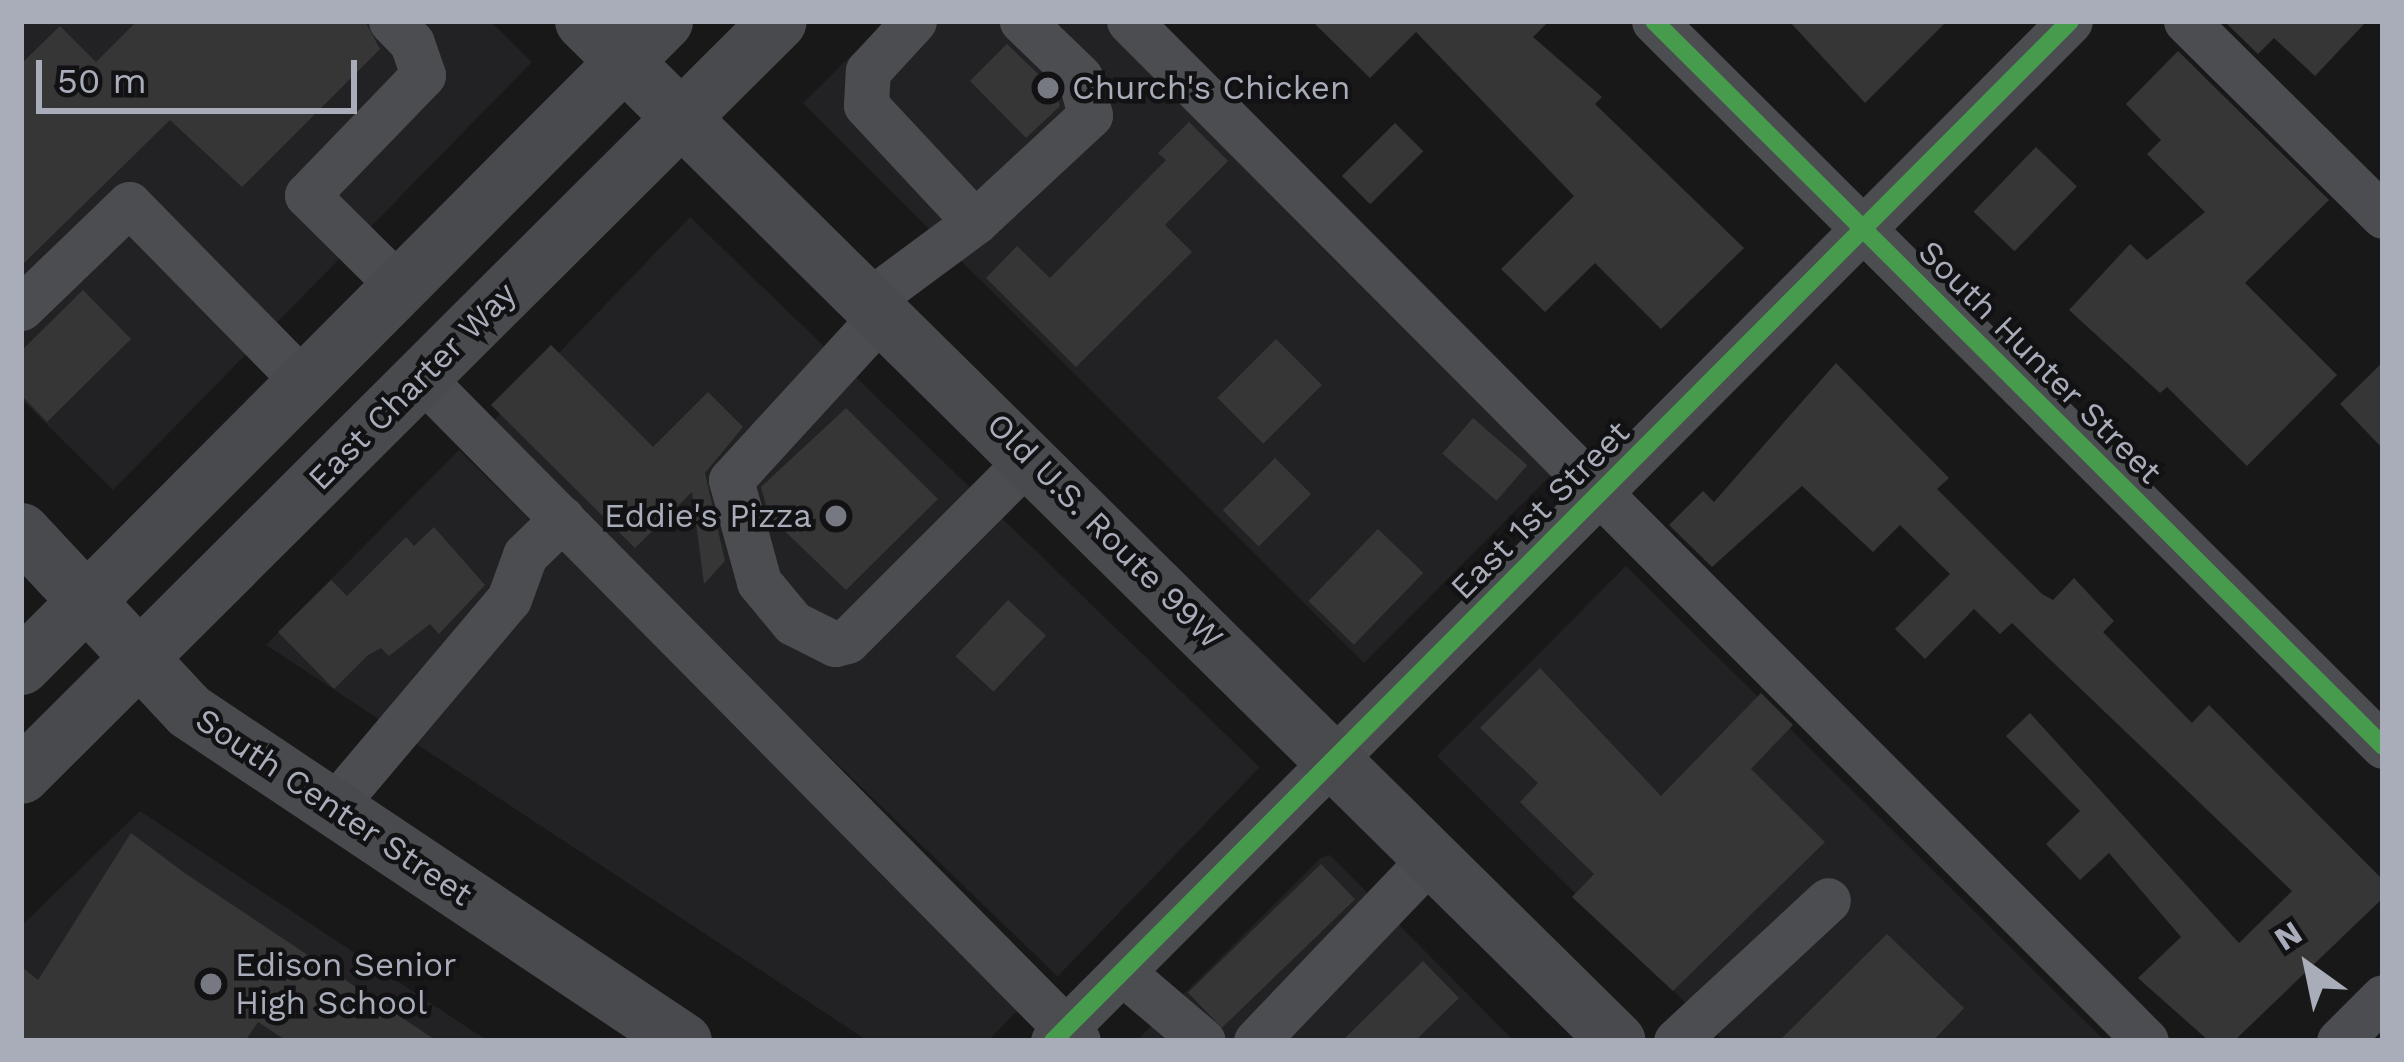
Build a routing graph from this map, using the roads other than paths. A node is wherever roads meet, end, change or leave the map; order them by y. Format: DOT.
graph roads {
  1 [pos="391,21"];
  2 [pos="584,21"];
  3 [pos="664,21"];
  4 [pos="778,21"];
  5 [pos="914,21"];
  6 [pos="1022,21"];
  7 [pos="1654,21"];
  8 [pos="2069,21"];
  9 [pos="2186,21"];
  10 [pos="1137,24"];
  11 [pos="623,61"];
  12 [pos="686,114"];
  13 [pos="2383,216"];
  14 [pos="975,222"];
  15 [pos="1863,228"];
  16 [pos="399,286"];
  17 [pos="878,306"];
  18 [pos="21,308"];
  19 [pos="422,377"];
  20 [pos="304,382"];
  21 [pos="1031,458"];
  22 [pos="1596,497"];
  23 [pos="562,519"];
  24 [pos="21,531"];
  25 [pos="87,601"];
  26 [pos="140,658"];
  27 [pos="21,666"];
  28 [pos="2383,746"];
  29 [pos="1333,760"];
  30 [pos="21,775"];
  31 [pos="333,807"];
  32 [pos="1432,857"];
  33 [pos="1828,900"];
  34 [pos="1122,972"];
  35 [pos="2383,997"];
  36 [pos="1066,1037"];
  37 [pos="683,1041"];
  38 [pos="1203,1041"];
  39 [pos="1256,1041"];
  40 [pos="1617,1041"];
  41 [pos="1676,1041"];
  42 [pos="2146,1041"];
  43 [pos="2339,1041"];
  1 -- 16 [label="street"];
  2 -- 11 [label="main road, Old U.S. Route 99W"];
  3 -- 11 [label="main road"];
  4 -- 12 [label="main road"];
  5 -- 14 [label="street"];
  6 -- 14 [label="street"];
  7 -- 15 [label="street, South Hunter Street"];
  8 -- 15 [label="street, East 1st Street"];
  9 -- 13 [label="street"];
  10 -- 22 [label="street"];
  11 -- 12 [label="main road, Old U.S. Route 99W"];
  11 -- 16 [label="main road"];
  12 -- 17 [label="main road, Old U.S. Route 99W"];
  12 -- 19 [label="main road, East Charter Way"];
  14 -- 17 [label="street"];
  15 -- 22 [label="street, East 1st Street"];
  15 -- 28 [label="street, South Hunter Street"];
  16 -- 20 [label="main road"];
  17 -- 21 [label="main road, Old U.S. Route 99W"];
  17 -- 21 [label="street"];
  18 -- 20 [label="street"];
  19 -- 23 [label="street"];
  19 -- 26 [label="main road, East Charter Way"];
  20 -- 25 [label="main road"];
  21 -- 29 [label="main road, Old U.S. Route 99W"];
  22 -- 29 [label="street, East 1st Street"];
  22 -- 42 [label="street"];
  23 -- 31 [label="street"];
  23 -- 36 [label="street"];
  24 -- 25 [label="main road, South Center Street"];
  25 -- 26 [label="main road, South Center Street"];
  25 -- 27 [label="main road"];
  26 -- 30 [label="main road, East Charter Way"];
  26 -- 31 [label="main road, South Center Street"];
  29 -- 32 [label="main road, Old U.S. Route 99W"];
  29 -- 34 [label="street, East 1st Street"];
  31 -- 37 [label="main road, South Center Street"];
  32 -- 39 [label="street"];
  32 -- 40 [label="main road, Old U.S. Route 99W"];
  33 -- 41 [label="street"];
  34 -- 36 [label="street, East 1st Street"];
  34 -- 38 [label="street"];
  35 -- 43 [label="street"];
}
